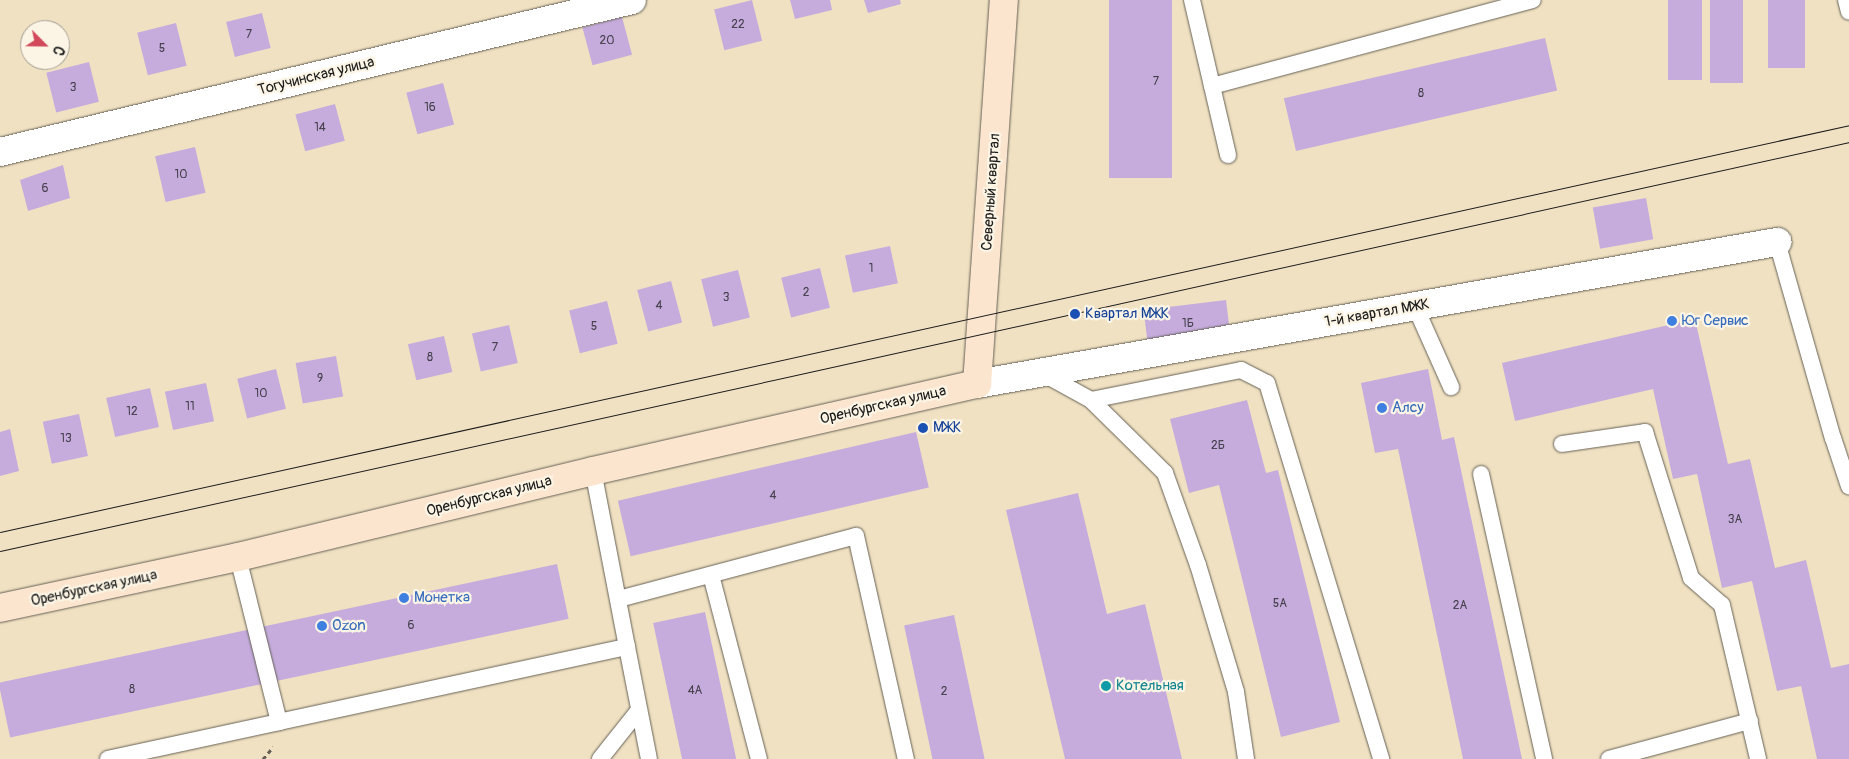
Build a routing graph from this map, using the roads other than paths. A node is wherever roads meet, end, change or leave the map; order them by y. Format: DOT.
graph roads {
  1 [pos="632,0"];
  2 [pos="1004,0"];
  3 [pos="1192,0"];
  4 [pos="1533,0"];
  5 [pos="1846,0"];
  6 [pos="1849,12"];
  7 [pos="1212,86"];
  8 [pos="0,152"];
  9 [pos="1228,155"];
  10 [pos="1776,242"];
  11 [pos="1415,306"];
  12 [pos="1041,372"];
  13 [pos="977,384"];
  14 [pos="1451,387"];
  15 [pos="1091,400"];
  16 [pos="1562,444"];
  17 [pos="593,471"];
  18 [pos="1481,474"];
  19 [pos="1849,486"];
  20 [pos="238,557"];
  21 [pos="711,575"];
  22 [pos="619,599"];
  23 [pos="0,608"];
  24 [pos="627,647"];
  25 [pos="639,710"];
  26 [pos="1750,720"];
  27 [pos="279,722"];
  28 [pos="108,759"];
  29 [pos="600,759"];
  30 [pos="648,759"];
  31 [pos="759,759"];
  32 [pos="906,759"];
  33 [pos="1246,759"];
  34 [pos="1381,759"];
  35 [pos="1544,759"];
  36 [pos="1609,759"];
  37 [pos="1758,759"];
  1 -- 8 [label="street, Тогучинская улица"];
  2 -- 13 [label="main road, Северный квартал"];
  3 -- 7 [label="lane"];
  4 -- 7 [label="lane"];
  5 -- 6 [label="lane"];
  7 -- 9 [label="lane"];
  10 -- 11 [label="street, 1-й квартал МЖК"];
  10 -- 19 [label="lane"];
  11 -- 12 [label="street, 1-й квартал МЖК"];
  11 -- 14 [label="lane"];
  12 -- 13 [label="street, 1-й квартал МЖК"];
  12 -- 15 [label="lane"];
  13 -- 17 [label="main road, Оренбургская улица"];
  15 -- 33 [label="lane"];
  15 -- 34 [label="lane"];
  16 -- 26 [label="lane"];
  17 -- 20 [label="main road, Оренбургская улица"];
  17 -- 22 [label="lane"];
  18 -- 35 [label="lane"];
  20 -- 23 [label="main road, Оренбургская улица"];
  20 -- 27 [label="lane"];
  21 -- 22 [label="lane"];
  21 -- 31 [label="lane"];
  21 -- 32 [label="lane"];
  22 -- 24 [label="lane"];
  24 -- 25 [label="lane"];
  24 -- 27 [label="lane"];
  25 -- 29 [label="lane"];
  25 -- 30 [label="lane"];
  26 -- 36 [label="lane"];
  26 -- 37 [label="lane"];
  27 -- 28 [label="lane"];
}
